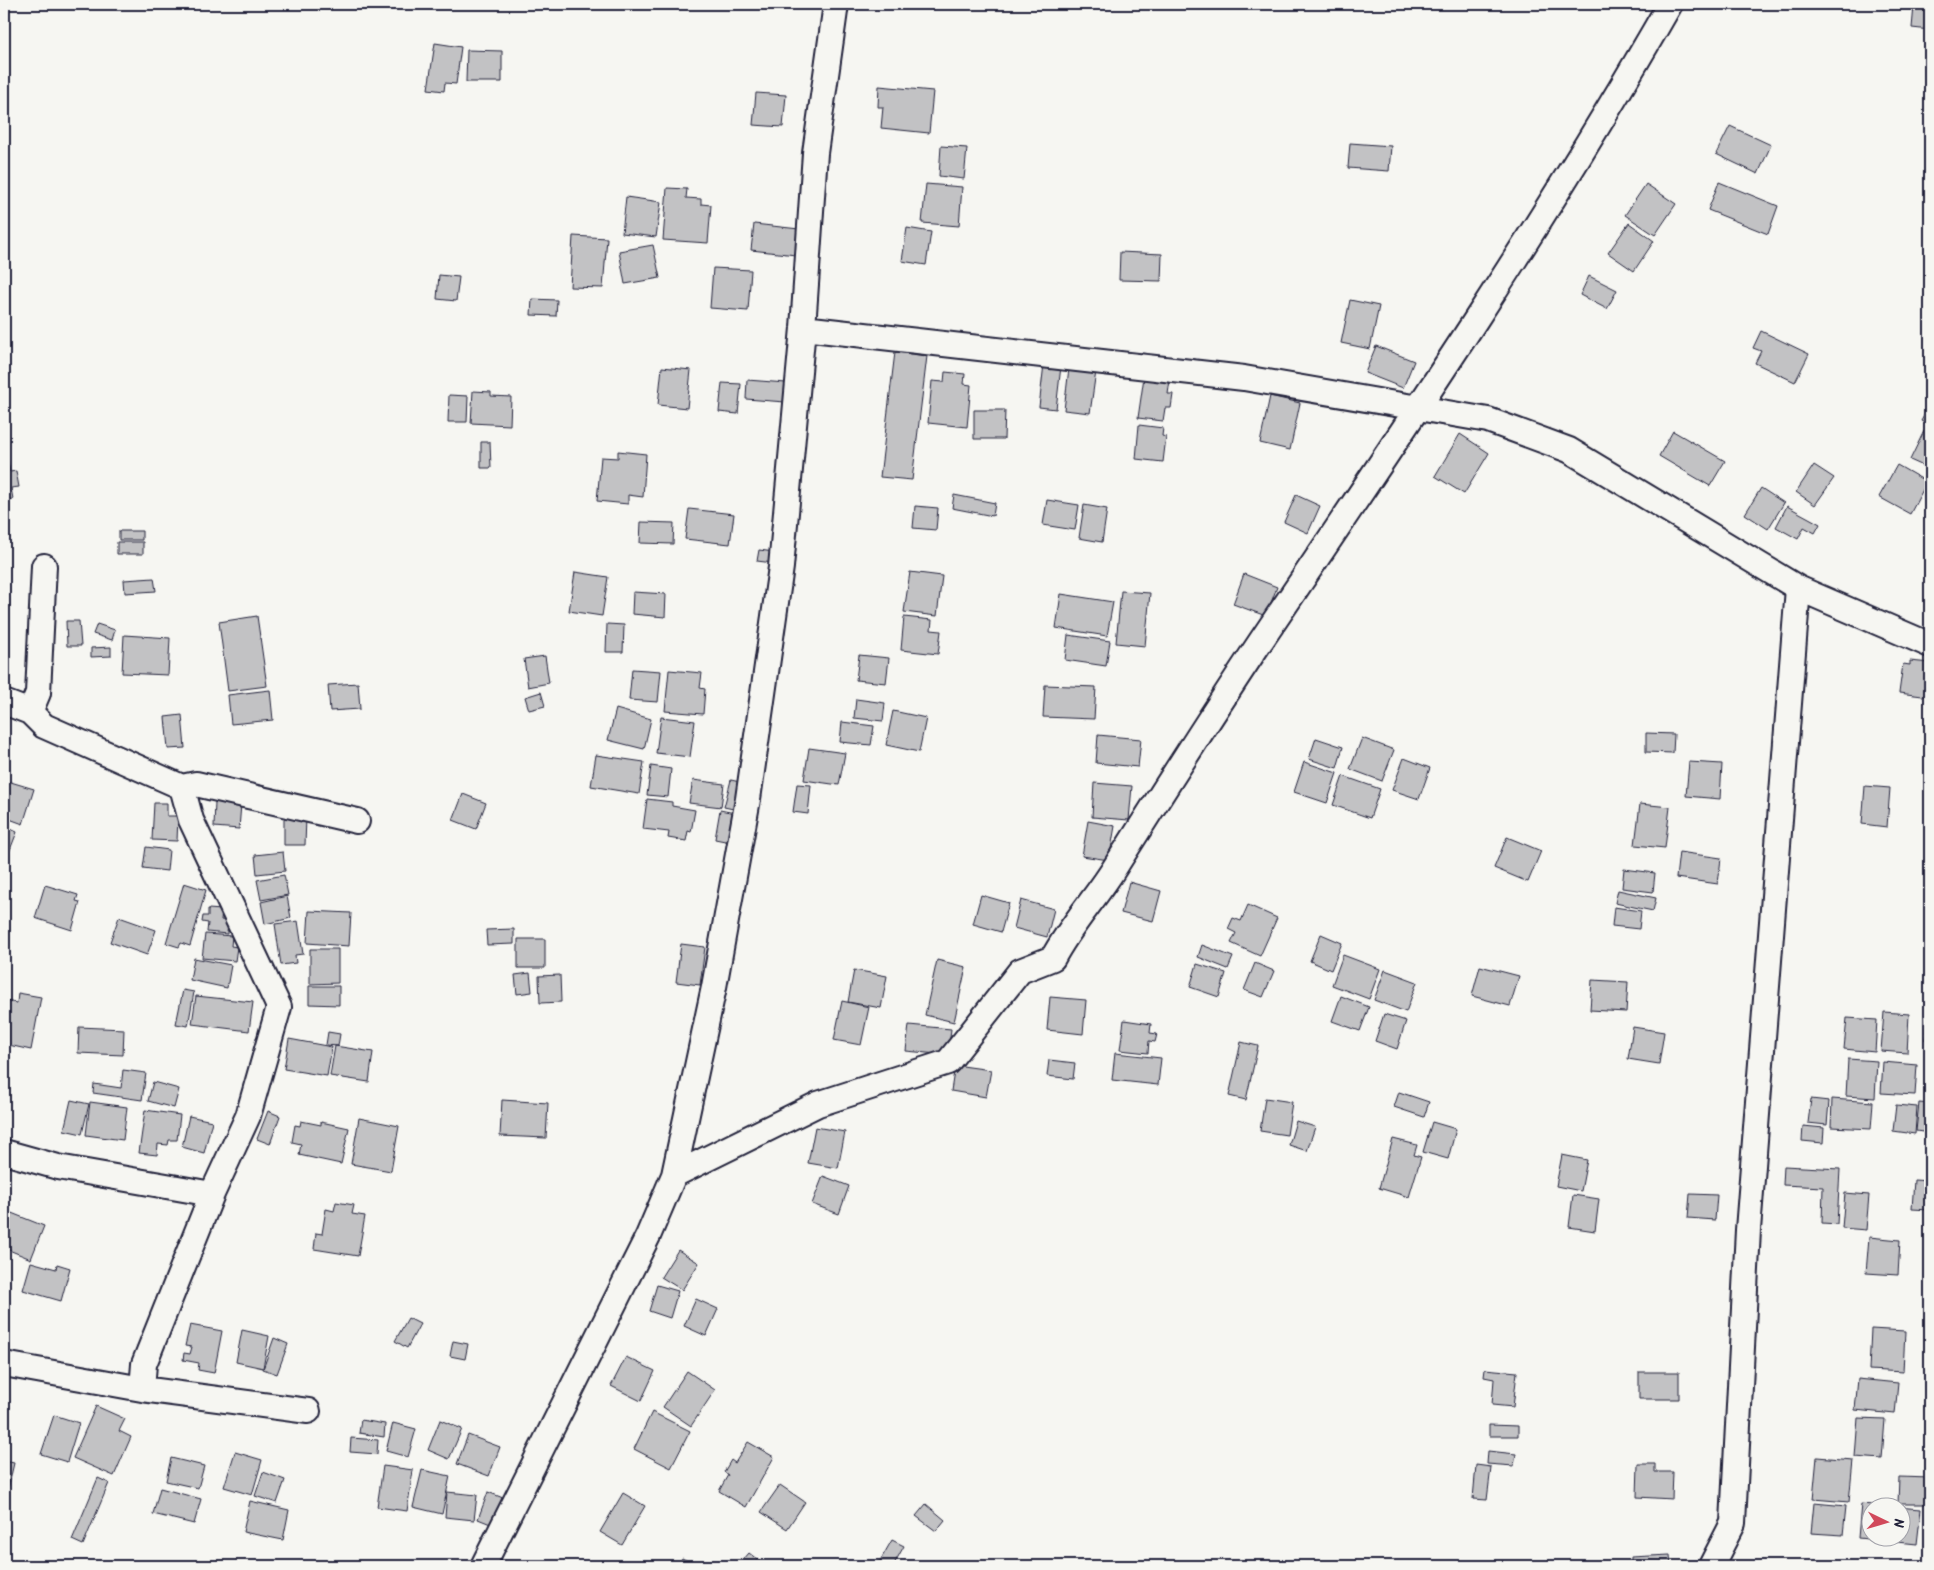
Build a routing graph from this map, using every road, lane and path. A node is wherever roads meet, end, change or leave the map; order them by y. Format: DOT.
graph roads {
  1 [pos="836,4"];
  2 [pos="1670,4"];
  3 [pos="803,328"];
  4 [pos="1419,408"];
  5 [pos="44,566"];
  6 [pos="1798,588"];
  7 [pos="1930,645"];
  8 [pos="4,702"];
  9 [pos="30,712"];
  10 [pos="182,787"];
  11 [pos="357,821"];
  12 [pos="4,1152"];
  13 [pos="674,1175"];
  14 [pos="212,1194"];
  15 [pos="4,1364"];
  16 [pos="142,1389"];
  17 [pos="308,1411"];
  18 [pos="484,1566"];
  19 [pos="1711,1566"];
  1 -- 3 [label="street"];
  2 -- 4 [label="street"];
  3 -- 4 [label="street"];
  3 -- 13 [label="street"];
  4 -- 6 [label="street"];
  4 -- 13 [label="street"];
  5 -- 9 [label="street"];
  6 -- 7 [label="street"];
  6 -- 19 [label="street"];
  8 -- 9 [label="street"];
  9 -- 10 [label="street"];
  10 -- 11 [label="street"];
  10 -- 14 [label="street"];
  12 -- 14 [label="street"];
  13 -- 18 [label="street"];
  14 -- 16 [label="street"];
  15 -- 16 [label="street"];
  16 -- 17 [label="street"];
}
